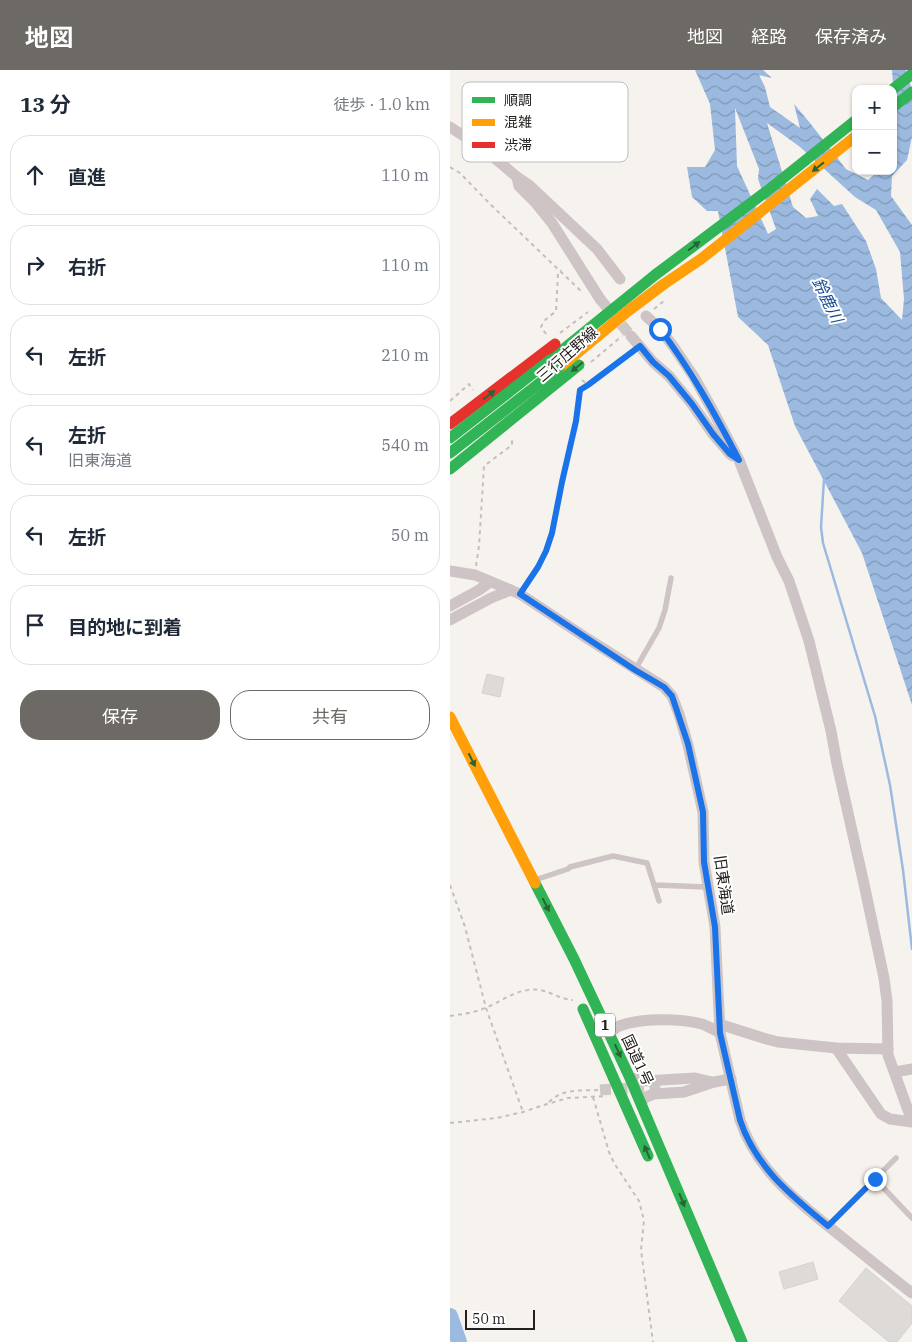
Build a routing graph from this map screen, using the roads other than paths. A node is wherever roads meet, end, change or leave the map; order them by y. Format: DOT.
graph roads {
  1 [pos="912,74"];
  2 [pos="897,86"];
  3 [pos="912,92"];
  4 [pos="897,104"];
  5 [pos="852,123"];
  6 [pos="450,127"];
  7 [pos="462,135"];
  8 [pos="852,139"];
  9 [pos="499,162"];
  10 [pos="517,177"];
  11 [pos="655,276"];
  12 [pos="620,279"];
  13 [pos="598,295"];
  14 [pos="638,312"];
  15 [pos="631,336"];
  16 [pos="450,424"];
  17 [pos="450,438"];
  18 [pos="450,453"];
  19 [pos="739,460"];
  20 [pos="450,469"];
  21 [pos="450,571"];
  22 [pos="671,578"];
  23 [pos="490,582"];
  24 [pos="516,592"];
  25 [pos="450,606"];
  26 [pos="450,620"];
  27 [pos="635,670"];
  28 [pos="450,717"];
  29 [pos="534,881"];
  30 [pos="654,885"];
  31 [pos="707,887"];
  32 [pos="659,901"];
  33 [pos="579,1000"];
  34 [pos="719,1028"];
  35 [pos="609,1033"];
  36 [pos="836,1048"];
  37 [pos="888,1049"];
  38 [pos="912,1069"];
  39 [pos="895,1072"];
  40 [pos="630,1078"];
  41 [pos="731,1079"];
  42 [pos="714,1082"];
  43 [pos="665,1086"];
  44 [pos="641,1102"];
  45 [pos="912,1122"];
  46 [pos="896,1158"];
  47 [pos="652,1164"];
  48 [pos="875,1179"];
  49 [pos="912,1218"];
  50 [pos="828,1226"];
  51 [pos="912,1294"];
  52 [pos="742,1342"];
  1 -- 2 [label="main road"];
  3 -- 4 [label="main road"];
  11 -- 5 [label="main road, 三行庄野線, one-way"];
  6 -- 7 [label="street"];
  8 -- 14 [label="main road, 三行庄野線, one-way"];
  9 -- 10 [label="street"];
  10 -- 12 [label="street"];
  10 -- 13 [label="street"];
  16 -- 11 [label="main road, 三行庄野線, one-way"];
  11 -- 17 [label="main road, 三行庄野線, bridge"];
  14 -- 18 [label="main road, 三行庄野線, bridge"];
  14 -- 19 [label="street"];
  14 -- 20 [label="main road, 三行庄野線, one-way"];
  15 -- 19 [label="street"];
  19 -- 37 [label="street"];
  21 -- 23 [label="street, 旧東海道"];
  22 -- 27 [label="lane"];
  23 -- 24 [label="street, 旧東海道"];
  23 -- 25 [label="street"];
  24 -- 26 [label="street"];
  24 -- 27 [label="street, 旧東海道"];
  27 -- 31 [label="street, 旧東海道"];
  28 -- 29 [label="main road, 国道1号 / 1, one-way"];
  29 -- 30 [label="lane"];
  29 -- 35 [label="main road, 国道1号 / 1, one-way"];
  30 -- 31 [label="lane"];
  30 -- 32 [label="lane"];
  31 -- 34 [label="street, 旧東海道"];
  47 -- 33 [label="main road, 国道1号 / 1, one-way"];
  34 -- 35 [label="street"];
  34 -- 36 [label="street"];
  34 -- 41 [label="street, 旧東海道"];
  35 -- 40 [label="main road, 国道1号 / 1, one-way"];
  36 -- 37 [label="street"];
  36 -- 45 [label="street"];
  37 -- 39 [label="street"];
  38 -- 39 [label="street"];
  39 -- 45 [label="street"];
  40 -- 42 [label="street"];
  40 -- 44 [label="main road, 国道1号 / 1"];
  41 -- 42 [label="street"];
  41 -- 50 [label="street, 旧東海道"];
  42 -- 43 [label="street"];
  42 -- 44 [label="street"];
  44 -- 52 [label="main road, 国道1号 / 1, one-way"];
  46 -- 48 [label="lane"];
  48 -- 49 [label="lane"];
  48 -- 50 [label="lane"];
  50 -- 51 [label="street, 旧東海道"];
}
